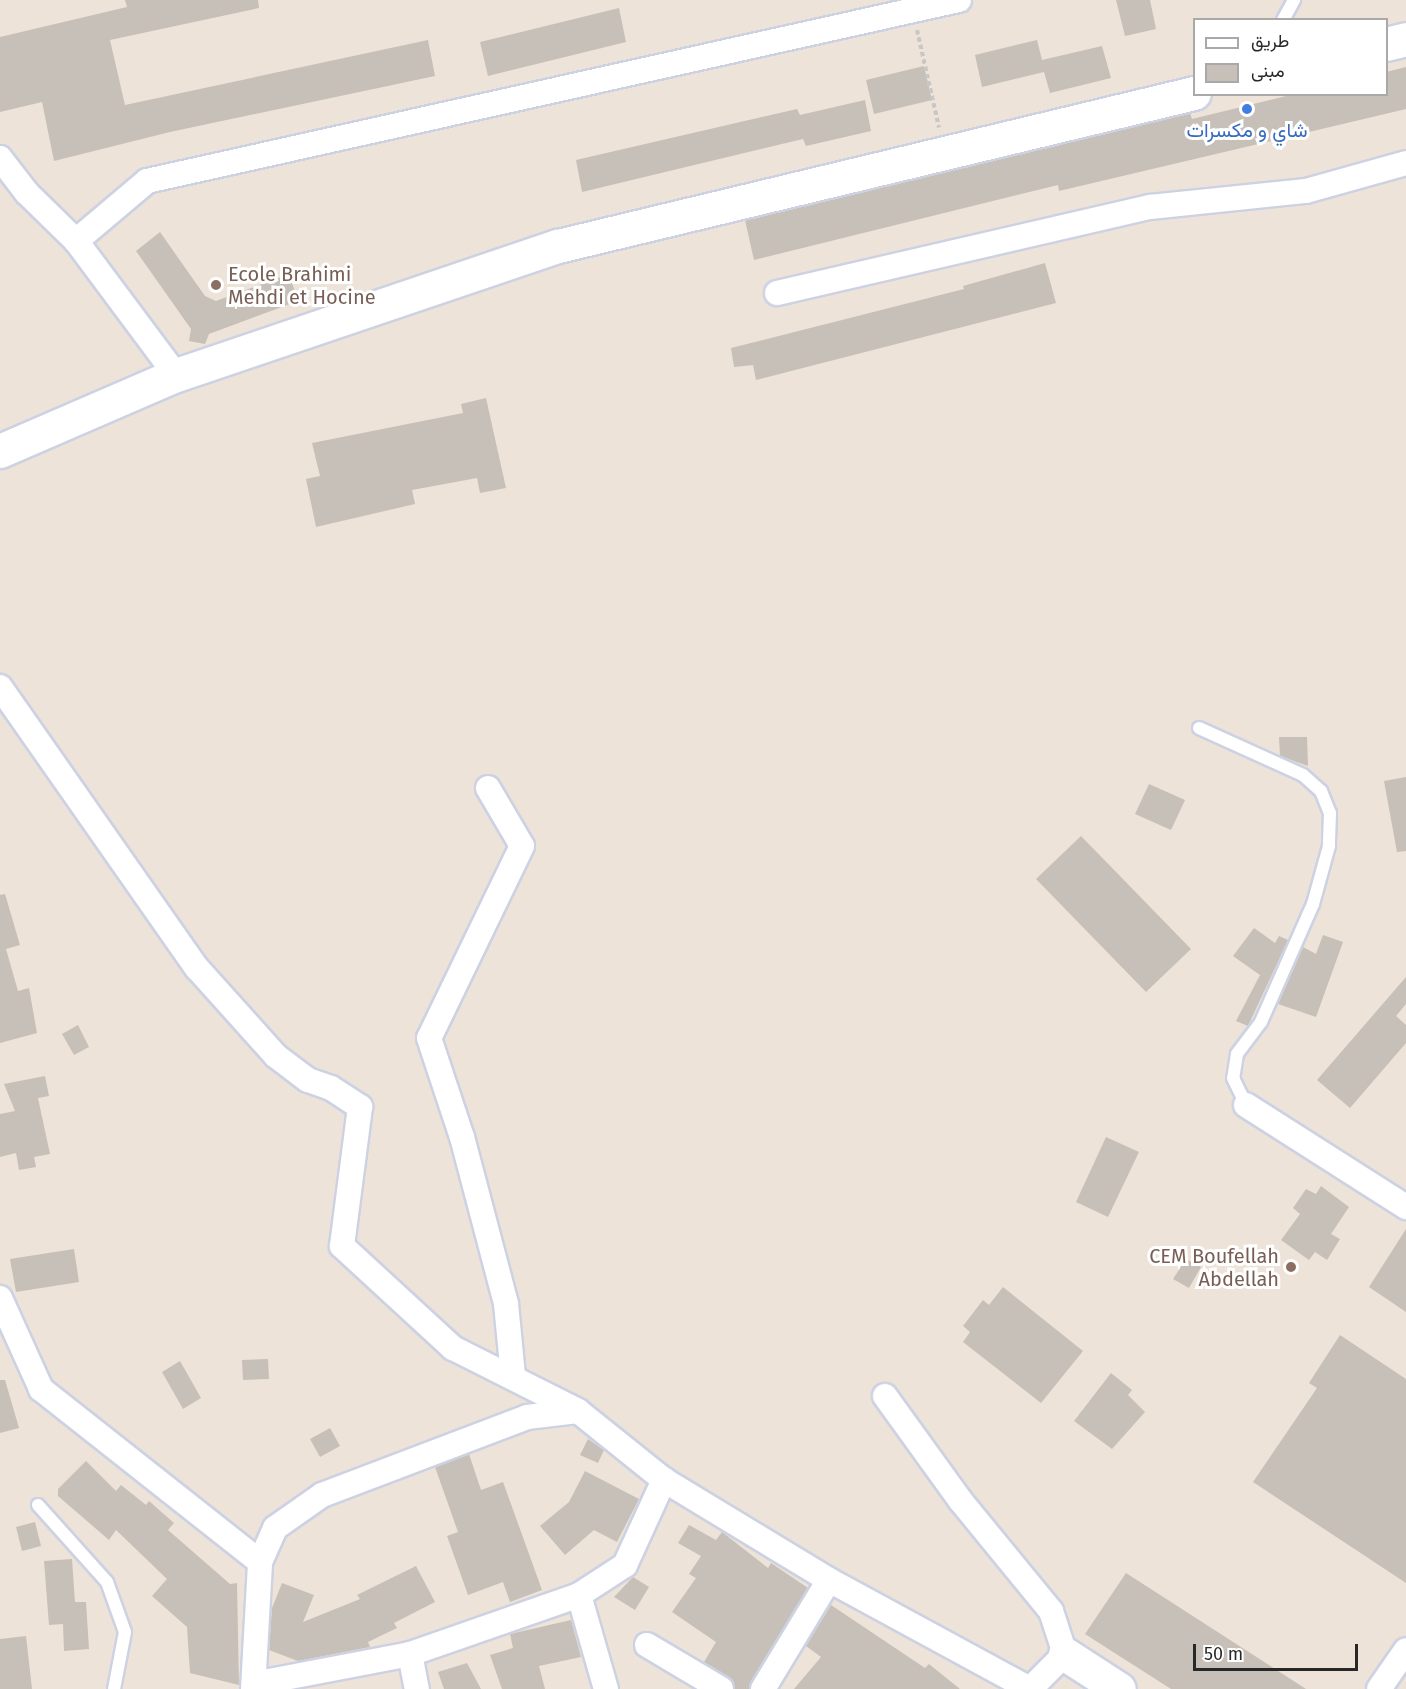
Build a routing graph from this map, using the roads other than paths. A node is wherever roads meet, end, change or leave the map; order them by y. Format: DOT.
graph roads {
  1 [pos="959,0"];
  2 [pos="1294,0"];
  3 [pos="1284,18"];
  4 [pos="1406,39"];
  5 [pos="1388,44"];
  6 [pos="1193,93"];
  7 [pos="0,158"];
  8 [pos="1406,163"];
  9 [pos="76,241"];
  10 [pos="777,293"];
  11 [pos="176,375"];
  12 [pos="0,451"];
  13 [pos="0,687"];
  14 [pos="1199,728"];
  15 [pos="488,788"];
  16 [pos="1246,1105"];
  17 [pos="1406,1207"];
  18 [pos="0,1298"];
  19 [pos="513,1376"];
  20 [pos="885,1396"];
  21 [pos="578,1411"];
  22 [pos="664,1480"];
  23 [pos="38,1506"];
  24 [pos="260,1562"];
  25 [pos="829,1580"];
  26 [pos="579,1595"];
  27 [pos="647,1645"];
  28 [pos="1406,1650"];
  29 [pos="410,1654"];
  30 [pos="1065,1654"];
  31 [pos="114,1689"];
  32 [pos="255,1689"];
  33 [pos="417,1689"];
  34 [pos="606,1689"];
  35 [pos="721,1689"];
  36 [pos="763,1689"];
  37 [pos="1030,1689"];
  38 [pos="1119,1689"];
  39 [pos="1379,1689"];
  1 -- 9 [label="street"];
  2 -- 3 [label="lane"];
  4 -- 5 [label="street"];
  6 -- 11 [label="street"];
  7 -- 9 [label="street"];
  8 -- 10 [label="street"];
  9 -- 11 [label="street"];
  11 -- 12 [label="street"];
  13 -- 19 [label="street"];
  14 -- 16 [label="lane"];
  15 -- 19 [label="street"];
  16 -- 17 [label="street"];
  18 -- 24 [label="street"];
  19 -- 21 [label="street"];
  20 -- 30 [label="street"];
  21 -- 22 [label="street"];
  21 -- 24 [label="street"];
  22 -- 25 [label="street"];
  22 -- 26 [label="street"];
  23 -- 31 [label="lane"];
  24 -- 32 [label="street"];
  25 -- 36 [label="street"];
  25 -- 37 [label="street"];
  26 -- 29 [label="street"];
  26 -- 34 [label="street"];
  27 -- 35 [label="street"];
  28 -- 39 [label="street"];
  29 -- 32 [label="street"];
  29 -- 33 [label="street"];
  30 -- 37 [label="street"];
  30 -- 38 [label="street"];
}
